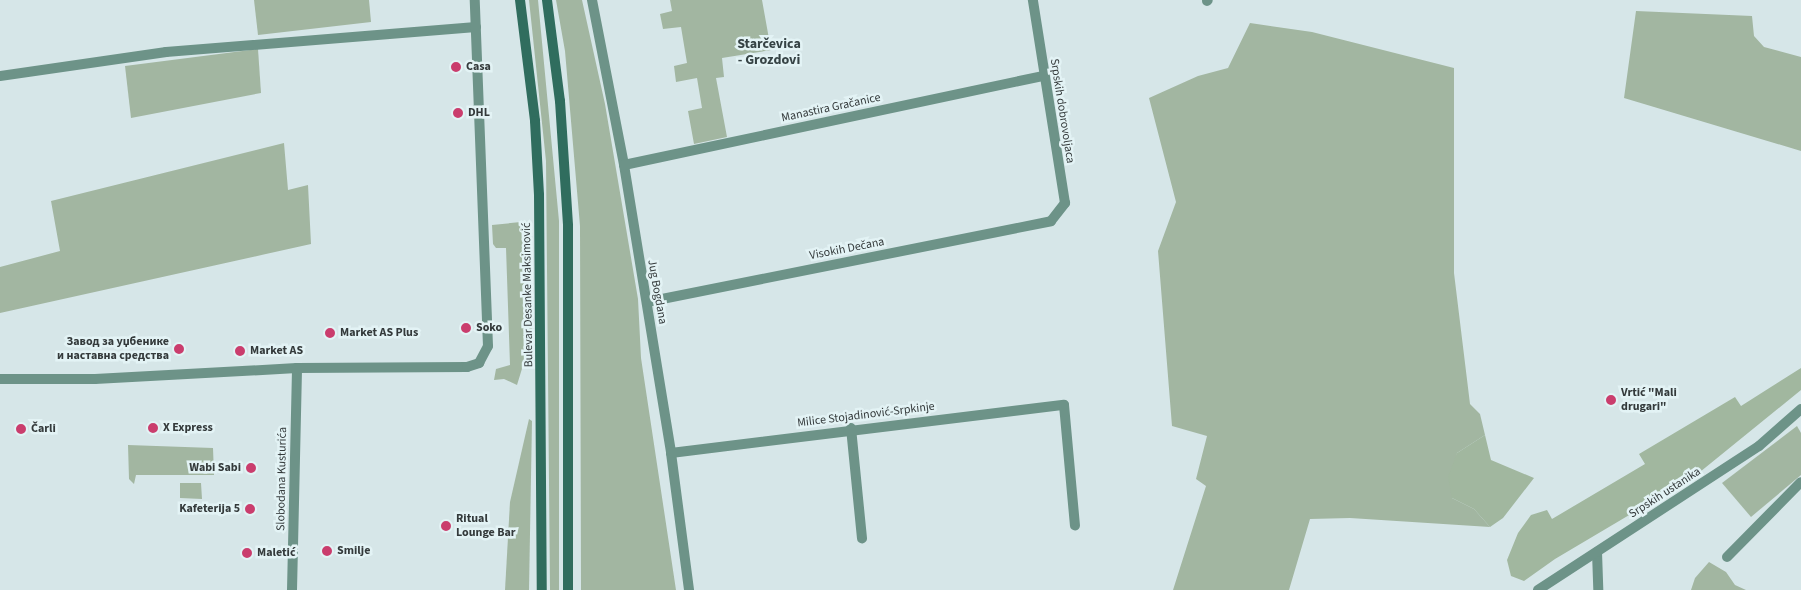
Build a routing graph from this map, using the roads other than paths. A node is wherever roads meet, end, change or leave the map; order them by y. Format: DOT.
graph roads {
  1 [pos="475,0"];
  2 [pos="520,0"];
  3 [pos="548,0"];
  4 [pos="592,0"];
  5 [pos="1032,0"];
  6 [pos="476,27"];
  7 [pos="0,76"];
  8 [pos="1044,76"];
  9 [pos="624,165"];
  10 [pos="1051,221"];
  11 [pos="647,302"];
  12 [pos="297,368"];
  13 [pos="0,380"];
  14 [pos="1801,409"];
  15 [pos="851,428"];
  16 [pos="671,453"];
  17 [pos="1801,482"];
  18 [pos="1075,526"];
  19 [pos="862,538"];
  20 [pos="1597,552"];
  21 [pos="1727,557"];
  22 [pos="292,590"];
  23 [pos="542,590"];
  24 [pos="568,590"];
  25 [pos="688,590"];
  26 [pos="1538,590"];
  27 [pos="1598,590"];
  1 -- 6 [label="street"];
  2 -- 23 [label="main road, Bulevar Desanke Maksimović"];
  3 -- 24 [label="main road"];
  4 -- 9 [label="street, Jug Bogdana"];
  5 -- 8 [label="street, Srpskih dobrovoljaca"];
  6 -- 7 [label="street"];
  6 -- 12 [label="street"];
  8 -- 9 [label="street, Manastira Gračanice"];
  8 -- 10 [label="street, Srpskih dobrovoljaca"];
  9 -- 11 [label="street, Jug Bogdana"];
  10 -- 11 [label="street, Visokih Dečana"];
  11 -- 16 [label="street, Jug Bogdana"];
  12 -- 13 [label="street"];
  12 -- 22 [label="street, Slobodana Kusturića"];
  14 -- 20 [label="street, Srpskih ustanika"];
  15 -- 16 [label="street, Milice Stojadinović-Srpkinje"];
  15 -- 18 [label="street, Milice Stojadinović-Srpkinje"];
  15 -- 19 [label="street"];
  16 -- 25 [label="street, Jug Bogdana"];
  17 -- 21 [label="street"];
  20 -- 26 [label="street, Srpskih ustanika"];
  20 -- 27 [label="street"];
}
